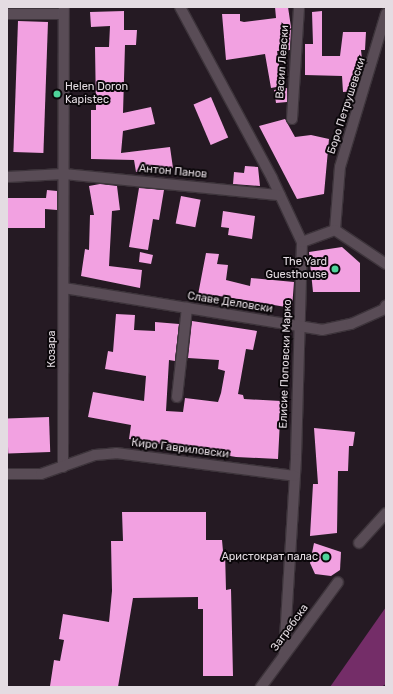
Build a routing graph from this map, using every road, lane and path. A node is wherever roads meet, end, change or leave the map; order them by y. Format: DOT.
graph roads {
  1 [pos="180,7"];
  2 [pos="299,7"];
  3 [pos="63,10"];
  4 [pos="7,14"];
  5 [pos="386,14"];
  6 [pos="385,28"];
  7 [pos="292,119"];
  8 [pos="64,174"];
  9 [pos="7,177"];
  10 [pos="280,195"];
  11 [pos="335,230"];
  12 [pos="302,242"];
  13 [pos="386,264"];
  14 [pos="64,288"];
  15 [pos="386,305"];
  16 [pos="187,308"];
  17 [pos="299,326"];
  18 [pos="177,397"];
  19 [pos="63,467"];
  20 [pos="7,474"];
  21 [pos="295,476"];
  22 [pos="386,513"];
  23 [pos="359,543"];
  24 [pos="338,582"];
  25 [pos="284,655"];
  26 [pos="261,687"];
  1 -- 10 [label="street, Елисие Поповски Марко"];
  2 -- 7 [label="street, Васил Левски"];
  3 -- 4 [label="street, Козара"];
  3 -- 8 [label="street, Козара"];
  5 -- 6 [label="street, Боро Петрушевски"];
  6 -- 11 [label="street, Боро Петрушевски"];
  8 -- 9 [label="street"];
  8 -- 10 [label="street, Антон Панов"];
  8 -- 14 [label="street, Козара"];
  10 -- 12 [label="street, Елисие Поповски Марко"];
  11 -- 12 [label="street"];
  11 -- 13 [label="street"];
  12 -- 17 [label="street, Елисие Поповски Марко"];
  14 -- 16 [label="street, Славе Деловски"];
  14 -- 19 [label="street, Козара"];
  15 -- 17 [label="street, Славе Деловски"];
  16 -- 17 [label="street, Славе Деловски"];
  16 -- 18 [label="street"];
  17 -- 21 [label="street, Елисие Поповски Марко"];
  19 -- 20 [label="street"];
  19 -- 21 [label="street, Киро Гавриловски"];
  21 -- 25 [label="street, Елисие Поповски Марко"];
  22 -- 23 [label="street"];
  24 -- 25 [label="street, Загребска"];
  25 -- 26 [label="street, Загребска"];
}
